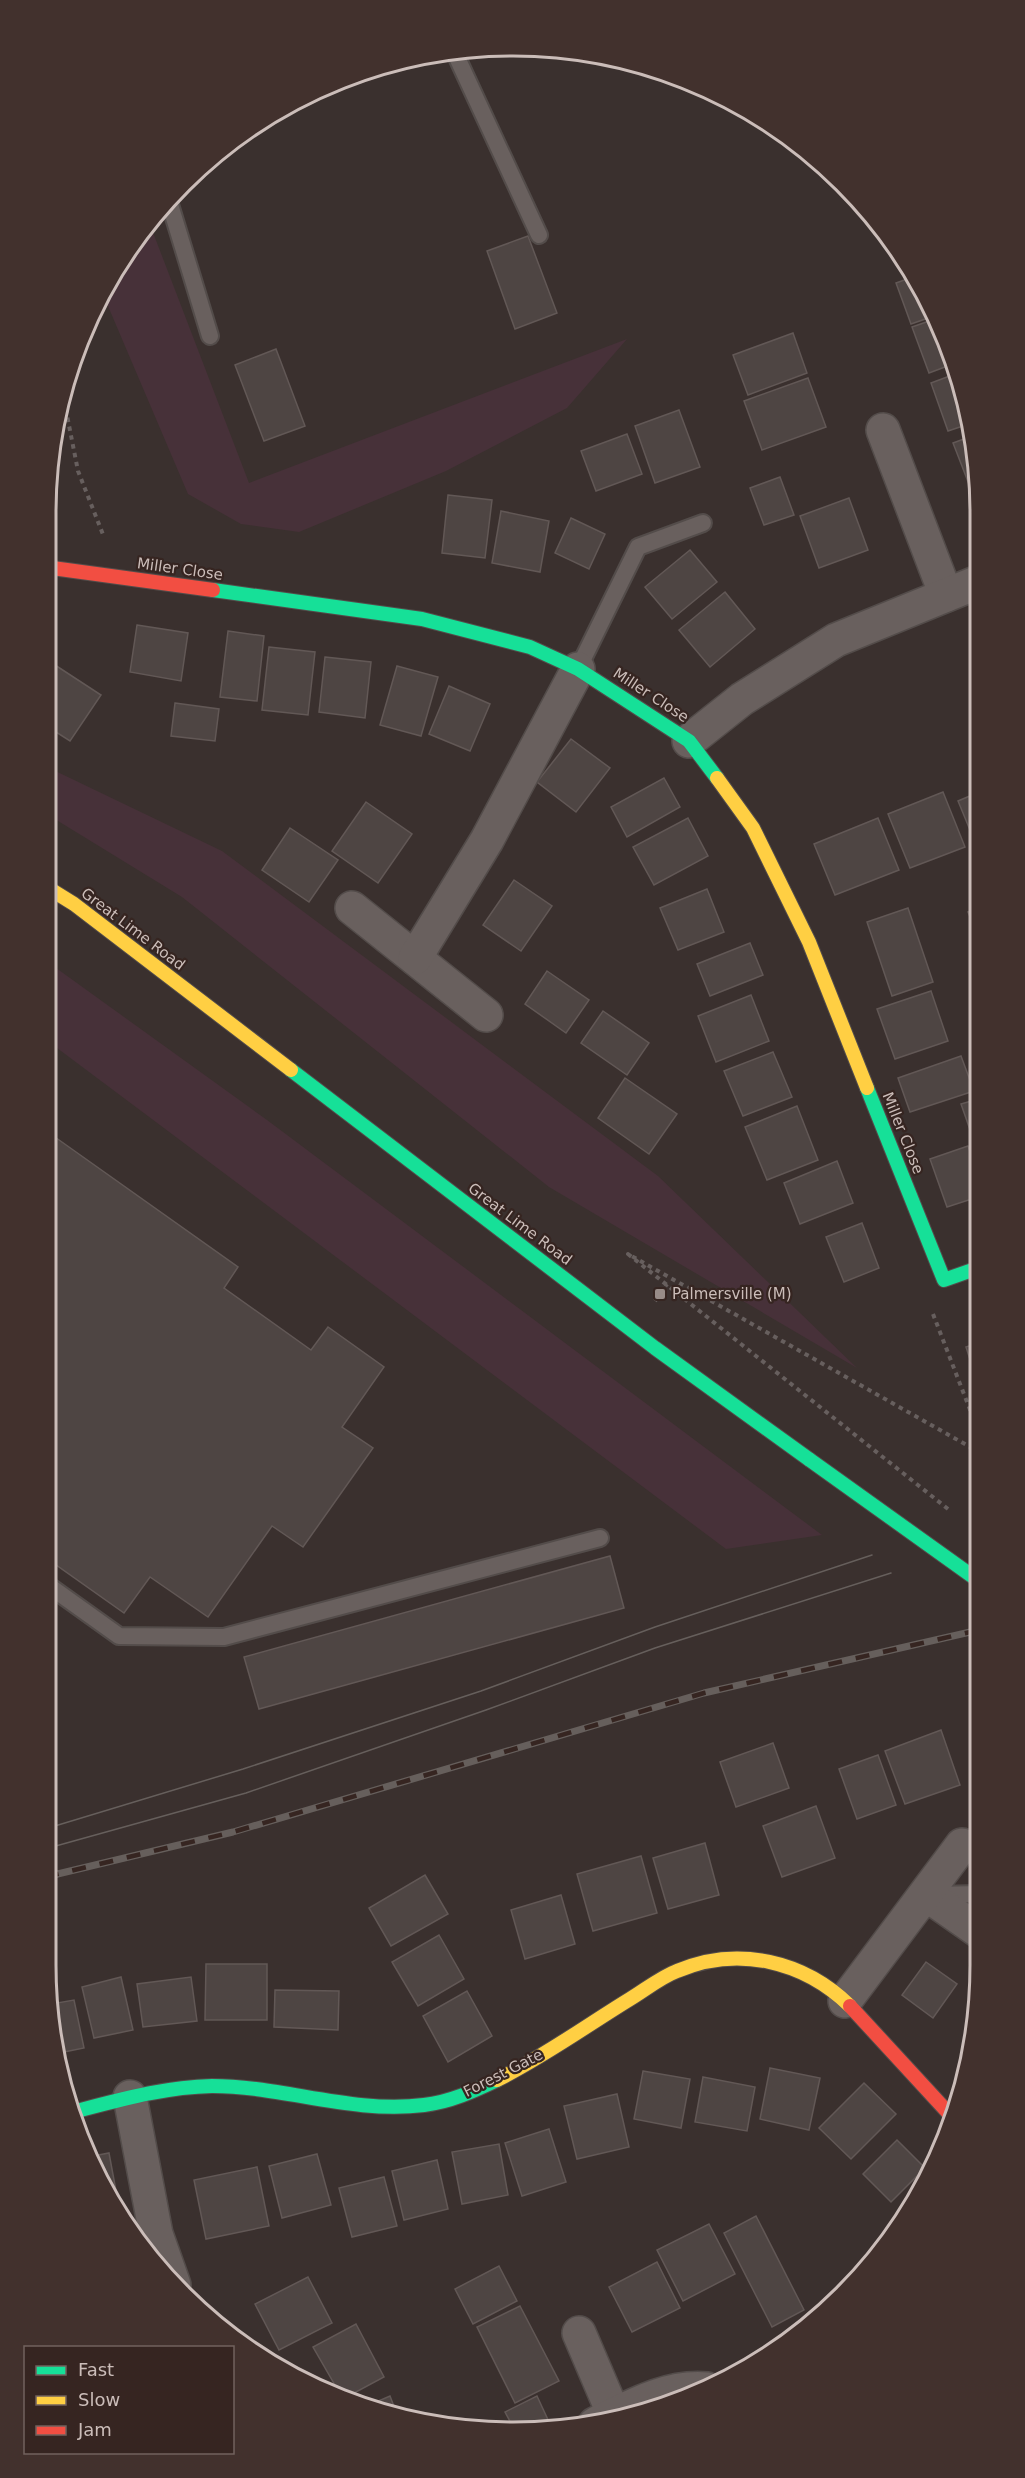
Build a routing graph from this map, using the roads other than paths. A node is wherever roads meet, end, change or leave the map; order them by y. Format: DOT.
graph roads {
  1 [pos="457,59"];
  2 [pos="171,209"];
  3 [pos="539,235"];
  4 [pos="210,336"];
  5 [pos="883,430"];
  6 [pos="703,523"];
  7 [pos="56,568"];
  8 [pos="970,585"];
  9 [pos="946,595"];
  10 [pos="578,669"];
  11 [pos="689,741"];
  12 [pos="56,893"];
  13 [pos="352,908"];
  14 [pos="415,958"];
  15 [pos="486,1015"];
  16 [pos="970,1272"];
  17 [pos="600,1538"];
  18 [pos="970,1575"];
  19 [pos="56,1591"];
  20 [pos="962,1845"];
  21 [pos="970,1894"];
  22 [pos="927,1895"];
  23 [pos="970,1925"];
  24 [pos="845,2001"];
  25 [pos="130,2097"];
  26 [pos="79,2110"];
  27 [pos="946,2110"];
  28 [pos="167,2265"];
  29 [pos="579,2333"];
  30 [pos="687,2388"];
  31 [pos="635,2406"];
  32 [pos="602,2414"];
  1 -- 3 [label="lane"];
  2 -- 4 [label="lane"];
  5 -- 9 [label="street"];
  6 -- 10 [label="lane"];
  7 -- 10 [label="street, Miller Close"];
  8 -- 9 [label="street"];
  9 -- 11 [label="street"];
  10 -- 11 [label="street, Miller Close"];
  10 -- 14 [label="street"];
  11 -- 16 [label="street, Miller Close"];
  12 -- 18 [label="street, Great Lime Road, bridge"];
  13 -- 14 [label="street"];
  14 -- 15 [label="street"];
  17 -- 19 [label="lane"];
  20 -- 22 [label="street"];
  21 -- 22 [label="lane"];
  22 -- 23 [label="street"];
  22 -- 24 [label="street"];
  24 -- 25 [label="street, Forest Gate"];
  24 -- 27 [label="street, Forest Gate"];
  25 -- 26 [label="street, Forest Gate"];
  25 -- 28 [label="street"];
  29 -- 32 [label="street"];
  30 -- 31 [label="street"];
}
